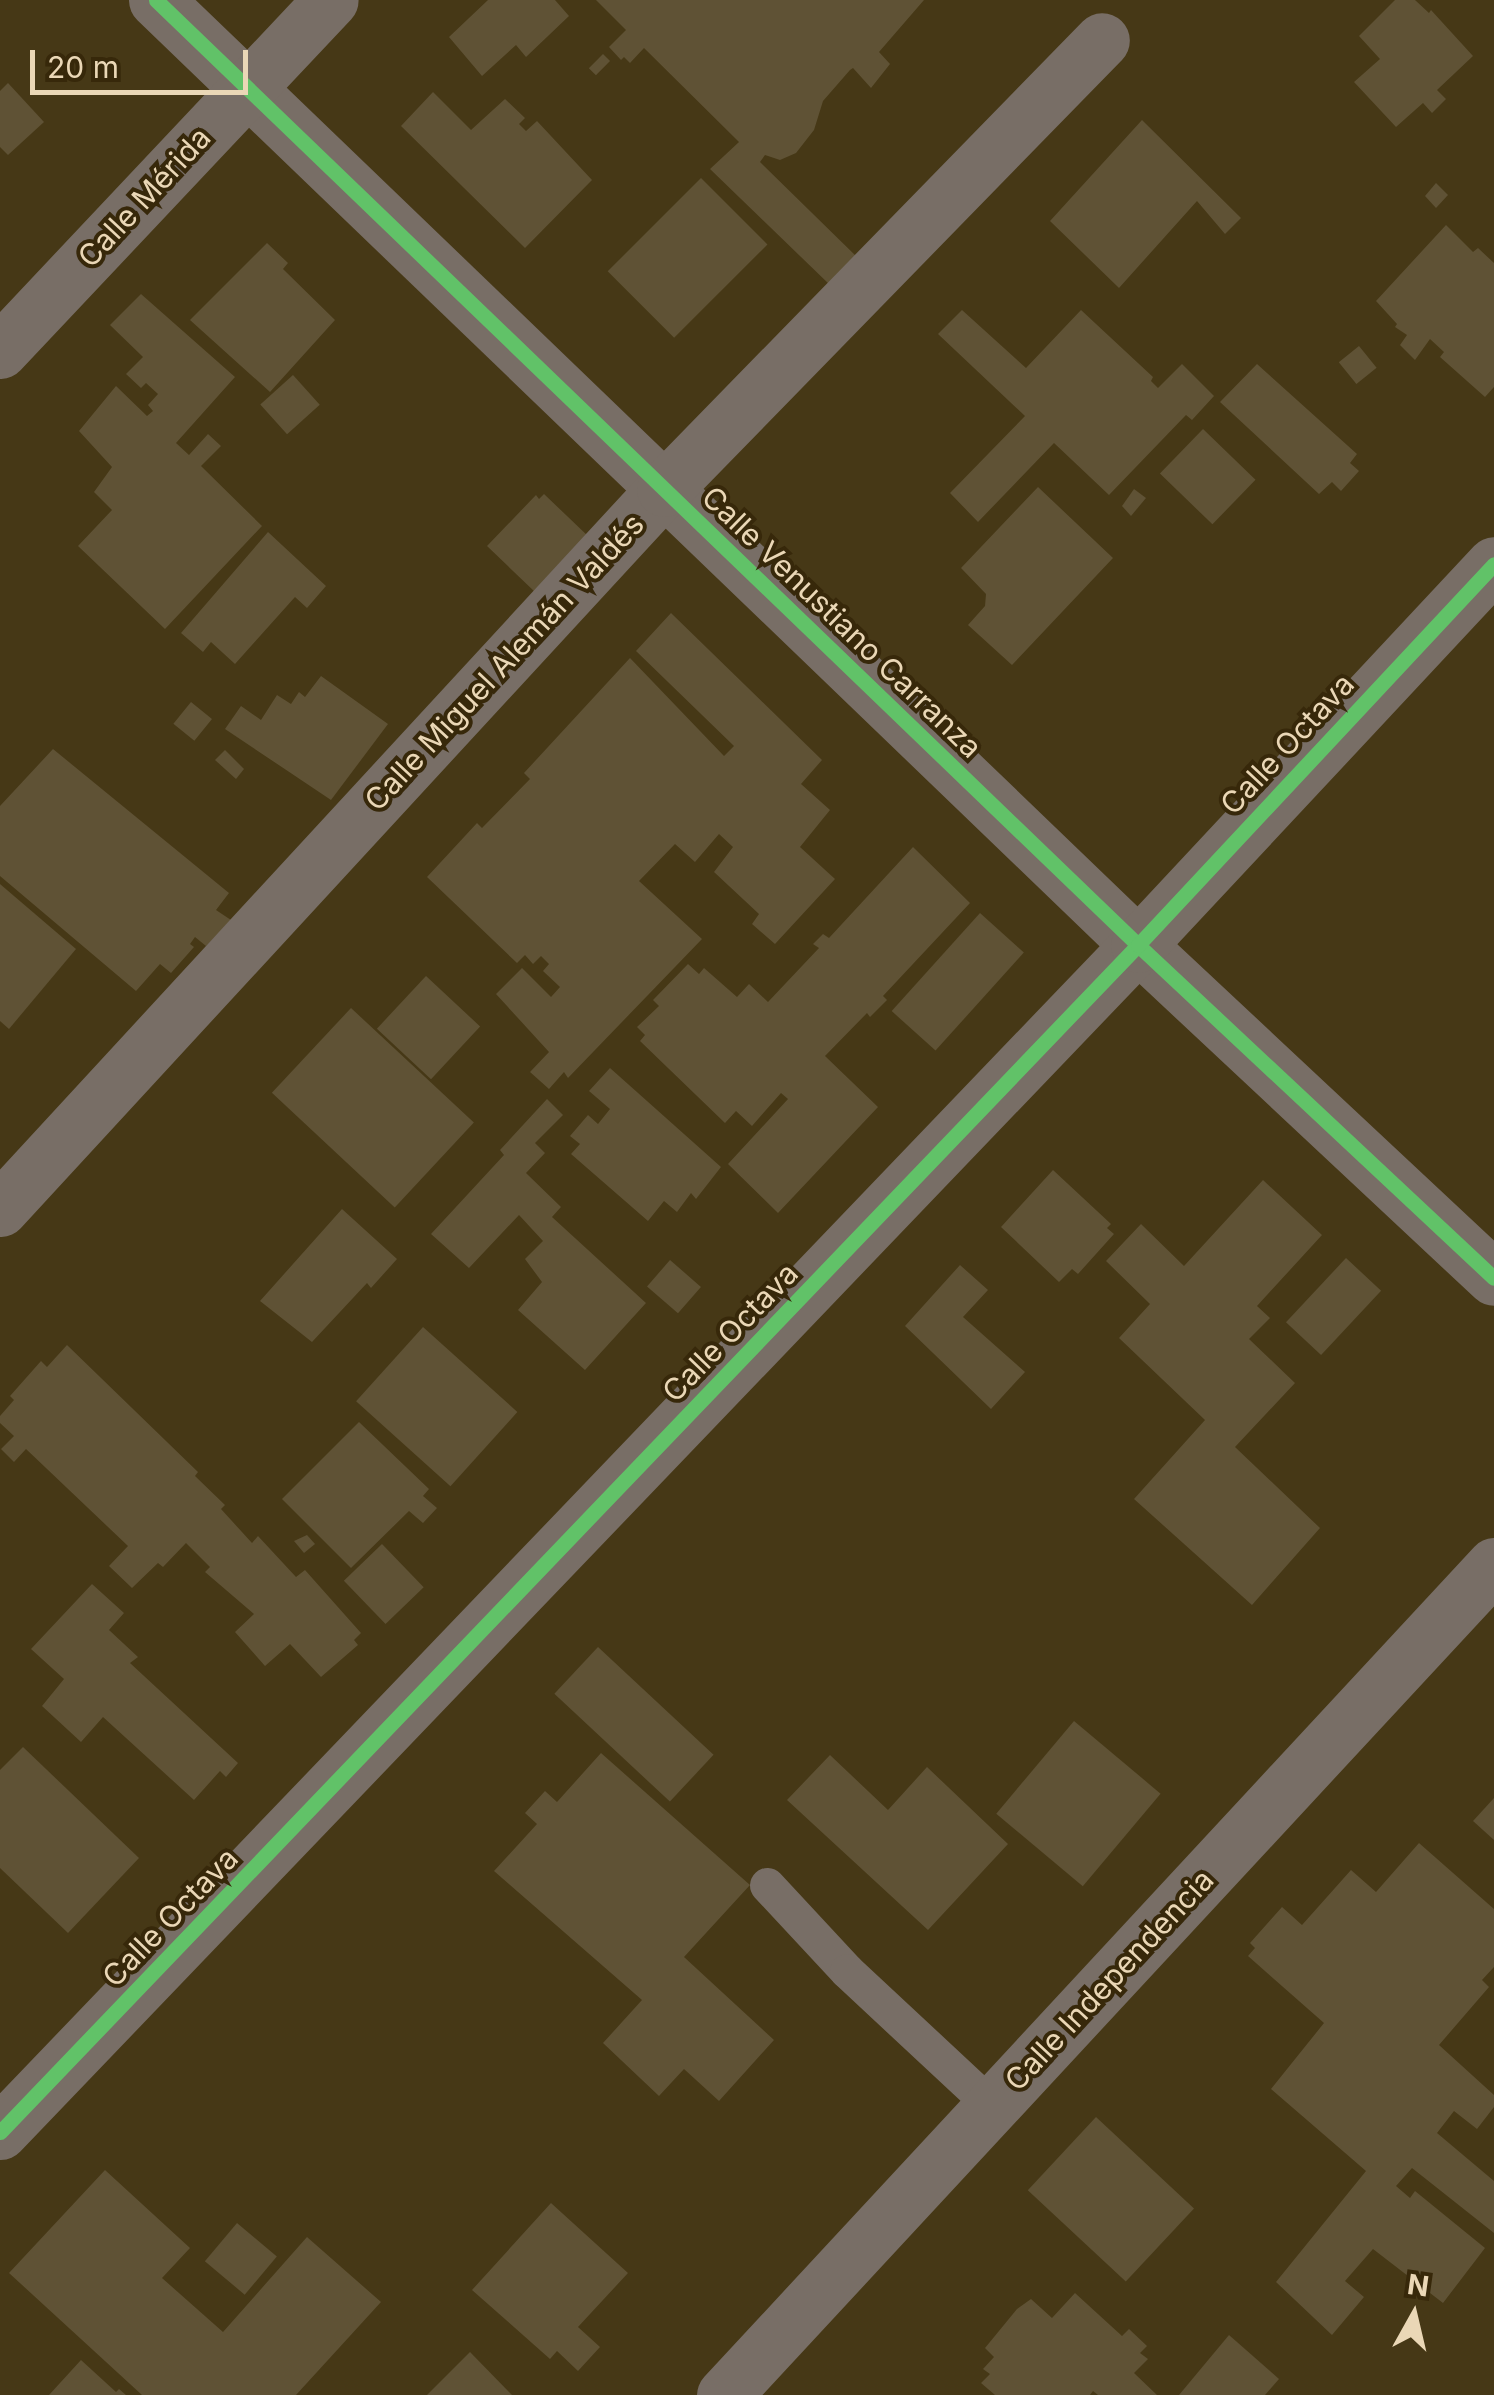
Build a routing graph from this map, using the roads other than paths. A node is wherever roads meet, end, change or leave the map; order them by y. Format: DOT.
graph roads {
  1 [pos="156,0"];
  2 [pos="330,0"];
  3 [pos="1102,40"];
  4 [pos="248,87"];
  5 [pos="0,352"];
  6 [pos="664,489"];
  7 [pos="1494,564"];
  8 [pos="1138,945"];
  9 [pos="0,1209"];
  10 [pos="1494,1278"];
  11 [pos="1494,1565"];
  12 [pos="767,1884"];
  13 [pos="992,2106"];
  14 [pos="0,2132"];
  15 [pos="724,2395"];
  1 -- 4 [label="street, Calle Venustiano Carranza"];
  2 -- 4 [label="street, Calle Mérida"];
  3 -- 6 [label="street, Calle Miguel Alemán Valdés"];
  4 -- 5 [label="street, Calle Mérida"];
  4 -- 6 [label="street, Calle Venustiano Carranza"];
  6 -- 8 [label="street, Calle Venustiano Carranza"];
  6 -- 9 [label="street, Calle Miguel Alemán Valdés"];
  7 -- 8 [label="street, Calle Octava"];
  8 -- 10 [label="street, Calle Venustiano Carranza"];
  8 -- 14 [label="street, Calle Octava"];
  11 -- 13 [label="street, Calle Independencia"];
  12 -- 13 [label="lane"];
  13 -- 15 [label="street, Calle Independencia"];
}
